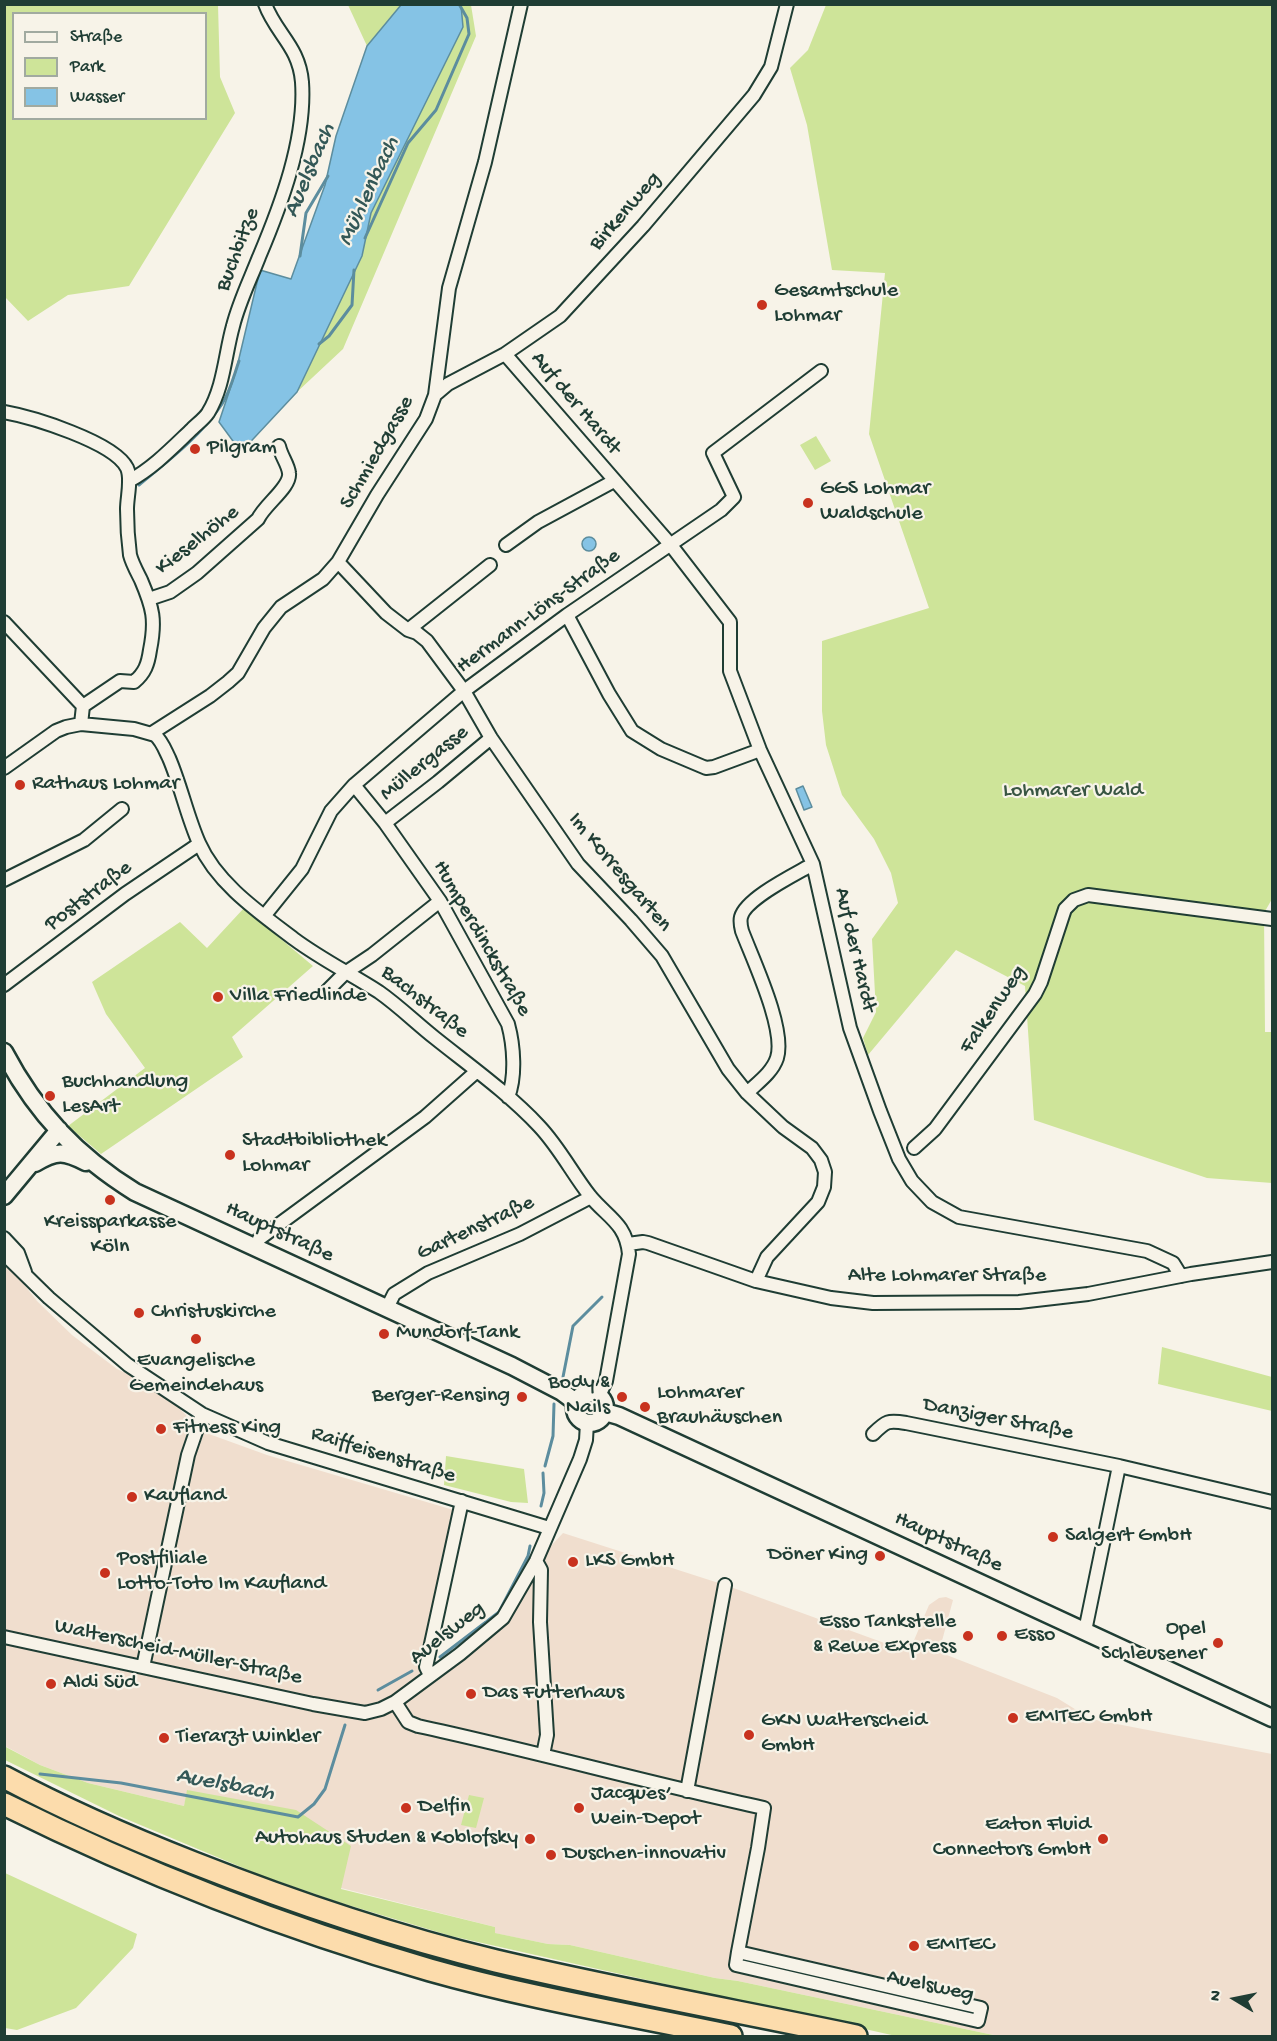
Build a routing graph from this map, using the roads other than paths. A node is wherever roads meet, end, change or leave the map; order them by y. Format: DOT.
graph roads {
  1 [pos="265,4"];
  2 [pos="520,4"];
  3 [pos="787,4"];
  4 [pos="505,354"];
  5 [pos="821,371"];
  6 [pos="435,395"];
  7 [pos="4,412"];
  8 [pos="279,447"];
  9 [pos="129,481"];
  10 [pos="614,481"];
  11 [pos="670,544"];
  12 [pos="506,545"];
  13 [pos="338,562"];
  14 [pos="490,565"];
  15 [pos="149,599"];
  16 [pos="567,615"];
  17 [pos="4,622"];
  18 [pos="408,630"];
  19 [pos="464,691"];
  20 [pos="83,706"];
  21 [pos="81,724"];
  22 [pos="152,732"];
  23 [pos="490,738"];
  24 [pos="760,750"];
  25 [pos="4,768"];
  26 [pos="354,785"];
  27 [pos="122,809"];
  28 [pos="385,823"];
  29 [pos="200,844"];
  30 [pos="813,864"];
  31 [pos="4,879"];
  32 [pos="440,901"];
  33 [pos="265,915"];
  34 [pos="1272,919"];
  35 [pos="345,973"];
  36 [pos="4,985"];
  37 [pos="327,991"];
  38 [pos="4,1052"];
  39 [pos="477,1071"];
  40 [pos="747,1093"];
  41 [pos="508,1097"];
  42 [pos="59,1130"];
  43 [pos="914,1148"];
  44 [pos="96,1166"];
  45 [pos="27,1169"];
  46 [pos="4,1196"];
  47 [pos="591,1197"];
  48 [pos="4,1238"];
  49 [pos="628,1244"];
  50 [pos="256,1249"];
  51 [pos="4,1254"];
  52 [pos="1272,1262"];
  53 [pos="26,1273"];
  54 [pos="1181,1276"];
  55 [pos="756,1281"];
  56 [pos="387,1308"];
  57 [pos="577,1403"];
  58 [pos="602,1404"];
  59 [pos="202,1414"];
  60 [pos="587,1423"];
  61 [pos="873,1434"];
  62 [pos="1119,1466"];
  63 [pos="462,1501"];
  64 [pos="1272,1502"];
  65 [pos="549,1528"];
  66 [pos="536,1560"];
  67 [pos="725,1585"];
  68 [pos="1085,1631"];
  69 [pos="4,1637"];
  70 [pos="143,1667"];
  71 [pos="430,1675"];
  72 [pos="395,1702"];
  73 [pos="344,1710"];
  74 [pos="1272,1718"];
  75 [pos="543,1755"];
  76 [pos="4,1777"];
  77 [pos="687,1791"];
  78 [pos="4,1804"];
  79 [pos="738,1952"];
  80 [pos="731,2037"];
  81 [pos="856,2037"];
  1 -- 9 [label="street, Buchbitze"];
  2 -- 6 [label="street, Schmiedgasse"];
  3 -- 4 [label="street, Birkenweg"];
  4 -- 6 [label="street, Birkenweg"];
  4 -- 10 [label="street, Auf der Hardt"];
  5 -- 11 [label="street, Hermann-Löns-Straße"];
  6 -- 13 [label="street, Schmiedgasse"];
  7 -- 9 [label="street"];
  8 -- 15 [label="street, Kieselhöhe"];
  9 -- 15 [label="street"];
  10 -- 11 [label="street, Auf der Hardt"];
  10 -- 12 [label="street, Auf der Hardt"];
  11 -- 16 [label="street, Hermann-Löns-Straße"];
  11 -- 24 [label="street, Auf der Hardt"];
  13 -- 18 [label="street, Im Korresgarten"];
  13 -- 22 [label="street, Schmiedgasse"];
  14 -- 18 [label="street"];
  15 -- 20 [label="street"];
  16 -- 19 [label="street, Hermann-Löns-Straße"];
  16 -- 24 [label="street"];
  17 -- 20 [label="street"];
  18 -- 19 [label="street, Im Korresgarten"];
  19 -- 23 [label="street, Im Korresgarten"];
  19 -- 26 [label="street, Hermann-Löns-Straße"];
  20 -- 21 [label="street"];
  21 -- 22 [label="street"];
  21 -- 25 [label="street"];
  22 -- 29 [label="street, Bachstraße"];
  23 -- 28 [label="street, Müllergasse"];
  23 -- 40 [label="street, Im Korresgarten"];
  24 -- 30 [label="street, Auf der Hardt"];
  26 -- 28 [label="street, Humperdinckstraße"];
  26 -- 33 [label="street, Hermann-Löns-Straße"];
  27 -- 31 [label="street"];
  28 -- 32 [label="street, Humperdinckstraße"];
  29 -- 33 [label="street, Bachstraße"];
  29 -- 36 [label="street, Poststraße"];
  30 -- 40 [label="street"];
  30 -- 54 [label="street, Auf der Hardt"];
  32 -- 35 [label="street"];
  32 -- 41 [label="street, Humperdinckstraße"];
  33 -- 35 [label="street, Bachstraße"];
  34 -- 43 [label="street, Falkenweg"];
  35 -- 37 [label="street"];
  35 -- 39 [label="street, Bachstraße"];
  38 -- 42 [label="main road, Hauptstraße"];
  39 -- 41 [label="street, Bachstraße"];
  39 -- 50 [label="street"];
  40 -- 55 [label="street, Im Korresgarten"];
  41 -- 47 [label="street, Bachstraße"];
  42 -- 44 [label="main road, Hauptstraße"];
  42 -- 45 [label="main road"];
  44 -- 45 [label="main road"];
  44 -- 50 [label="main road, Hauptstraße"];
  45 -- 46 [label="main road"];
  47 -- 49 [label="street, Bachstraße"];
  47 -- 56 [label="street, Gartenstraße"];
  48 -- 53 [label="street, Raiffeisenstraße"];
  49 -- 55 [label="street, Alte Lohmarer Straße"];
  49 -- 58 [label="street"];
  50 -- 56 [label="main road, Hauptstraße"];
  51 -- 53 [label="street, Raiffeisenstraße"];
  52 -- 54 [label="street, Alte Lohmarer Straße"];
  53 -- 59 [label="street, Raiffeisenstraße"];
  54 -- 55 [label="street, Alte Lohmarer Straße"];
  56 -- 57 [label="main road, Hauptstraße"];
  57 -- 58 [label="main road"];
  57 -- 60 [label="main road"];
  58 -- 60 [label="main road"];
  58 -- 68 [label="main road, Hauptstraße"];
  59 -- 63 [label="street, Raiffeisenstraße"];
  59 -- 70 [label="street"];
  60 -- 65 [label="street, Auelsweg"];
  61 -- 62 [label="street, Danziger Straße"];
  62 -- 64 [label="street, Danziger Straße"];
  62 -- 68 [label="street"];
  63 -- 65 [label="street, Raiffeisenstraße"];
  63 -- 71 [label="street, Raiffeisenstraße"];
  65 -- 66 [label="street, Auelsweg"];
  66 -- 71 [label="street, Auelsweg"];
  66 -- 75 [label="street"];
  67 -- 77 [label="street"];
  68 -- 74 [label="main road, Hauptstraße"];
  69 -- 70 [label="street, Walterscheid-Müller-Straße"];
  70 -- 73 [label="street, Walterscheid-Müller-Straße"];
  71 -- 72 [label="street, Auelsweg"];
  72 -- 73 [label="street, Auelsweg"];
  72 -- 75 [label="street"];
  75 -- 77 [label="street"];
  76 -- 81 [label="highway"];
  77 -- 79 [label="street"];
  78 -- 80 [label="highway"];
  79 -- 79 [label="street, Auelsweg"];
}
